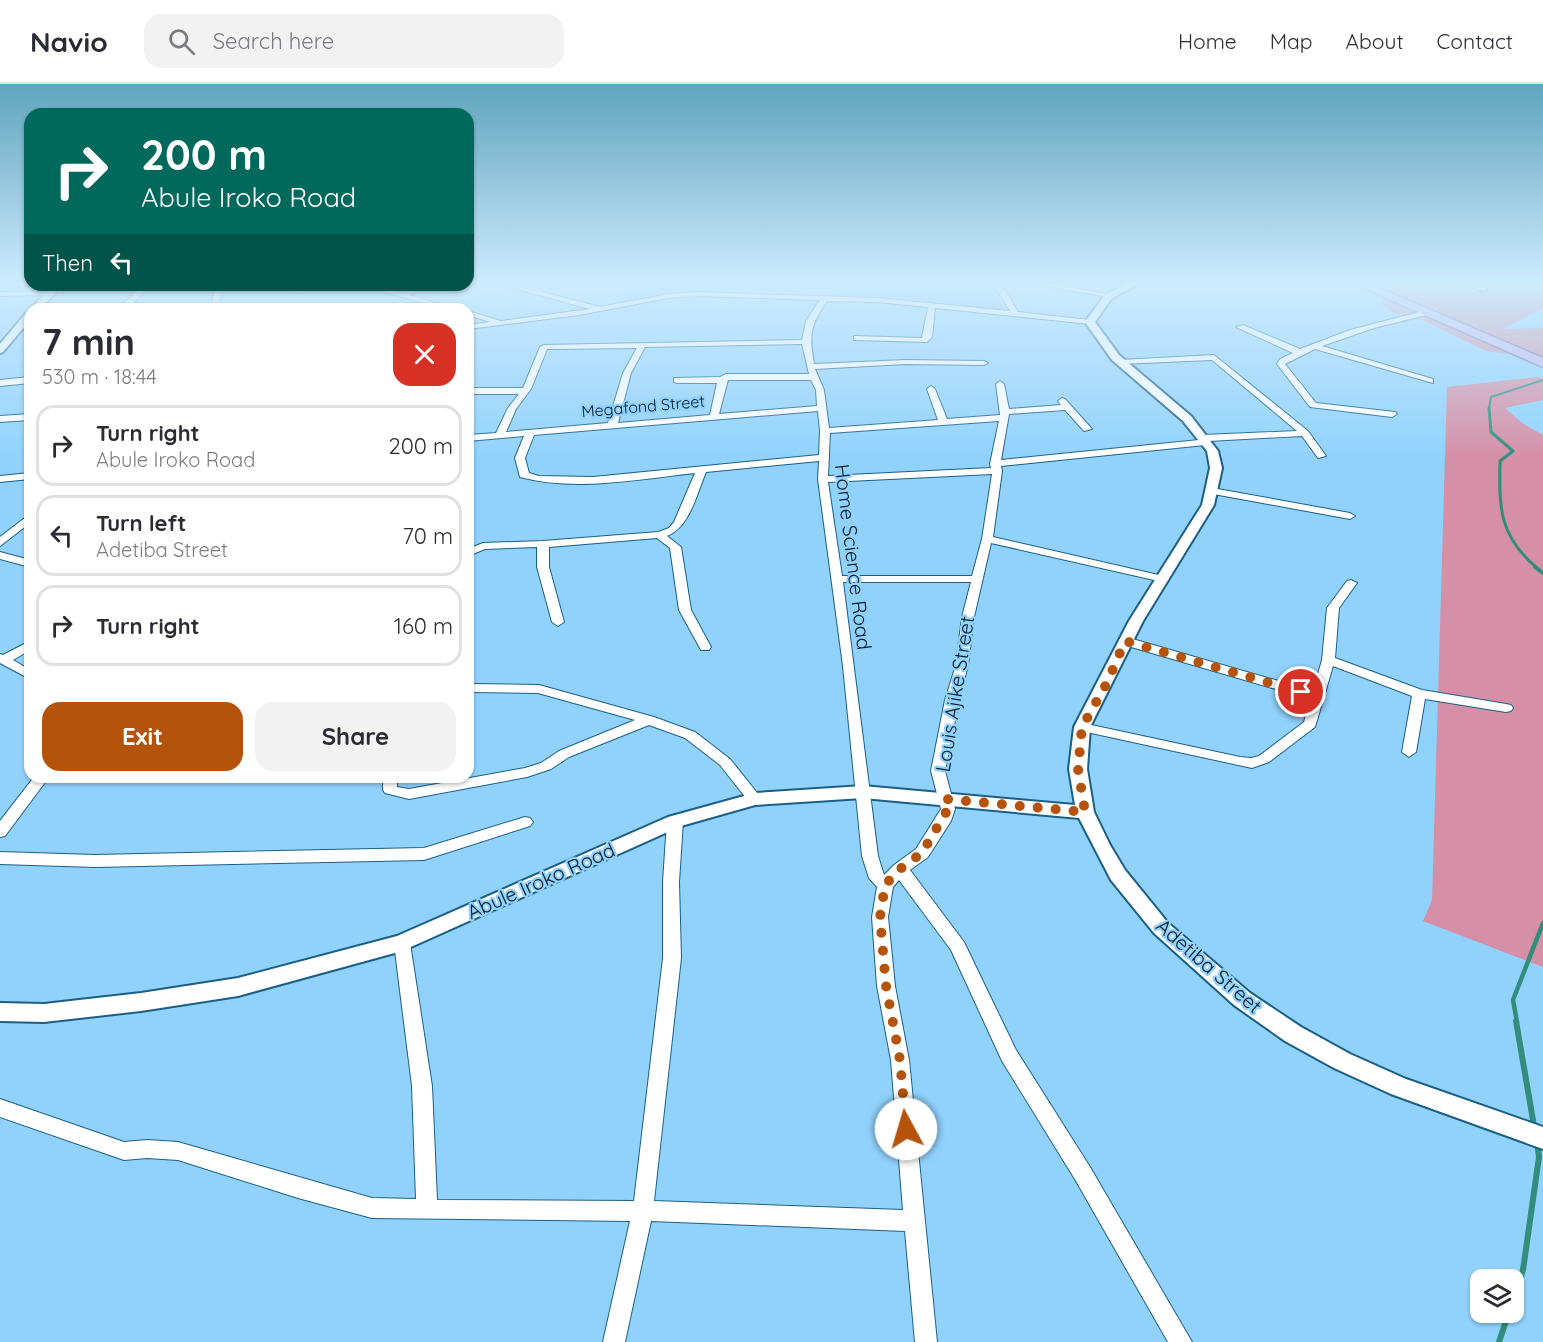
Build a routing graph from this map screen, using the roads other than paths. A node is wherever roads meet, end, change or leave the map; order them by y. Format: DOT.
graph roads {
  1 [pos="731,342"];
  2 [pos="788,342"];
  3 [pos="806,342"];
  4 [pos="1101,342"];
  5 [pos="1274,342"];
  6 [pos="1327,342"];
  7 [pos="1495,342"];
  8 [pos="1505,342"];
  9 [pos="642,346"];
  10 [pos="1314,346"];
  11 [pos="1299,352"];
  12 [pos="1543,358"];
  13 [pos="1120,362"];
  14 [pos="984,363"];
  15 [pos="1543,363"];
  16 [pos="812,372"];
  17 [pos="677,380"];
  18 [pos="722,380"];
  19 [pos="24,381"];
  20 [pos="1430,381"];
  21 [pos="0,383"];
  22 [pos="1000,384"];
  23 [pos="931,389"];
  24 [pos="474,391"];
  25 [pos="525,391"];
  26 [pos="822,408"];
  27 [pos="1392,414"];
  28 [pos="1004,415"];
  29 [pos="24,417"];
  30 [pos="714,417"];
  31 [pos="0,419"];
  32 [pos="944,423"];
  33 [pos="612,426"];
  34 [pos="1087,429"];
  35 [pos="825,431"];
  36 [pos="530,433"];
  37 [pos="1305,433"];
  38 [pos="500,435"];
  39 [pos="474,437"];
  40 [pos="1204,440"];
  41 [pos="1321,456"];
  42 [pos="822,458"];
  43 [pos="996,468"];
  44 [pos="702,469"];
  45 [pos="24,476"];
  46 [pos="0,479"];
  47 [pos="823,479"];
  48 [pos="1212,491"];
  49 [pos="1350,516"];
  50 [pos="24,522"];
  51 [pos="659,535"];
  52 [pos="987,539"];
  53 [pos="0,543"];
  54 [pos="543,544"];
  55 [pos="474,550"];
  56 [pos="0,555"];
  57 [pos="24,562"];
  58 [pos="836,579"];
  59 [pos="976,579"];
  60 [pos="1163,579"];
  61 [pos="1351,583"];
  62 [pos="558,622"];
  63 [pos="1125,641"];
  64 [pos="705,647"];
  65 [pos="24,648"];
  66 [pos="2,659"];
  67 [pos="1328,660"];
  68 [pos="24,672"];
  69 [pos="474,688"];
  70 [pos="1419,694"];
  71 [pos="1318,697"];
  72 [pos="1506,708"];
  73 [pos="650,720"];
  74 [pos="1082,727"];
  75 [pos="1409,752"];
  76 [pos="474,782"];
  77 [pos="37,783"];
  78 [pos="390,783"];
  79 [pos="468,783"];
  80 [pos="863,792"];
  81 [pos="755,799"];
  82 [pos="945,799"];
  83 [pos="1085,812"];
  84 [pos="675,821"];
  85 [pos="525,822"];
  86 [pos="1,829"];
  87 [pos="0,858"];
  88 [pos="900,869"];
  89 [pos="885,885"];
  90 [pos="402,943"];
  91 [pos="0,1012"];
  92 [pos="0,1108"];
  93 [pos="1543,1138"];
  94 [pos="427,1210"];
  95 [pos="643,1211"];
  96 [pos="915,1221"];
  97 [pos="614,1342"];
  98 [pos="926,1342"];
  99 [pos="1180,1342"];
  1 -- 9 [label="street"];
  2 -- 3 [label="street"];
  3 -- 16 [label="street, Home Science Road"];
  4 -- 13 [label="street, Adetiba Street"];
  5 -- 11 [label="street"];
  6 -- 10 [label="street"];
  7 -- 15 [label="highway"];
  8 -- 12 [label="highway"];
  9 -- 25 [label="street"];
  9 -- 33 [label="street"];
  10 -- 11 [label="street"];
  10 -- 20 [label="street"];
  11 -- 27 [label="street"];
  13 -- 37 [label="street"];
  13 -- 40 [label="street, Adetiba Street"];
  14 -- 16 [label="street"];
  16 -- 18 [label="street"];
  16 -- 26 [label="street, Home Science Road"];
  17 -- 18 [label="street"];
  18 -- 30 [label="street"];
  19 -- 21 [label="street"];
  22 -- 28 [label="street, Louis Ajike Street"];
  23 -- 32 [label="street"];
  24 -- 25 [label="street"];
  25 -- 38 [label="street"];
  26 -- 30 [label="street, Megafond Street"];
  26 -- 35 [label="street, Home Science Road"];
  28 -- 32 [label="street"];
  28 -- 34 [label="street"];
  28 -- 43 [label="street, Louis Ajike Street"];
  29 -- 31 [label="street"];
  30 -- 33 [label="street, Megafond Street"];
  32 -- 35 [label="street"];
  33 -- 36 [label="street, Megafond Street"];
  35 -- 42 [label="street, Home Science Road"];
  36 -- 38 [label="street, Megafond Street"];
  36 -- 44 [label="street"];
  37 -- 40 [label="street"];
  37 -- 41 [label="street"];
  38 -- 39 [label="street, Megafond Street"];
  40 -- 43 [label="street"];
  40 -- 48 [label="street, Adetiba Street"];
  42 -- 44 [label="street"];
  42 -- 47 [label="street, Home Science Road"];
  43 -- 47 [label="street"];
  43 -- 52 [label="street, Louis Ajike Street"];
  44 -- 51 [label="street"];
  45 -- 46 [label="street"];
  47 -- 58 [label="street, Home Science Road"];
  48 -- 49 [label="street"];
  48 -- 60 [label="street, Adetiba Street"];
  50 -- 53 [label="street"];
  51 -- 54 [label="street"];
  51 -- 64 [label="street"];
  52 -- 59 [label="street, Louis Ajike Street"];
  52 -- 60 [label="street"];
  54 -- 55 [label="street"];
  54 -- 62 [label="street"];
  56 -- 57 [label="street"];
  58 -- 59 [label="street"];
  58 -- 80 [label="street, Home Science Road"];
  59 -- 82 [label="street, Louis Ajike Street"];
  60 -- 63 [label="street, Adetiba Street"];
  61 -- 67 [label="street"];
  63 -- 71 [label="street"];
  63 -- 74 [label="street, Adetiba Street"];
  65 -- 66 [label="street"];
  66 -- 68 [label="street"];
  67 -- 70 [label="street"];
  67 -- 71 [label="street"];
  69 -- 73 [label="street"];
  70 -- 72 [label="street"];
  70 -- 75 [label="street"];
  71 -- 74 [label="street"];
  73 -- 76 [label="street"];
  73 -- 81 [label="street"];
  74 -- 83 [label="street, Adetiba Street"];
  77 -- 86 [label="street"];
  78 -- 79 [label="street"];
  80 -- 81 [label="street, Abule Iroko Road"];
  80 -- 82 [label="street, Abule Iroko Road"];
  80 -- 89 [label="street, Home Science Road"];
  81 -- 84 [label="street, Abule Iroko Road"];
  82 -- 83 [label="street, Abule Iroko Road"];
  82 -- 88 [label="street, Louis Ajike Street"];
  83 -- 93 [label="street, Adetiba Street"];
  84 -- 90 [label="street, Abule Iroko Road"];
  84 -- 95 [label="street"];
  85 -- 87 [label="street"];
  88 -- 89 [label="street, Louis Ajike Street"];
  88 -- 99 [label="street"];
  89 -- 96 [label="street"];
  90 -- 91 [label="street, Abule Iroko Road"];
  90 -- 94 [label="street"];
  92 -- 94 [label="street"];
  94 -- 95 [label="street"];
  95 -- 96 [label="street"];
  95 -- 97 [label="street"];
  96 -- 98 [label="street"];
}
